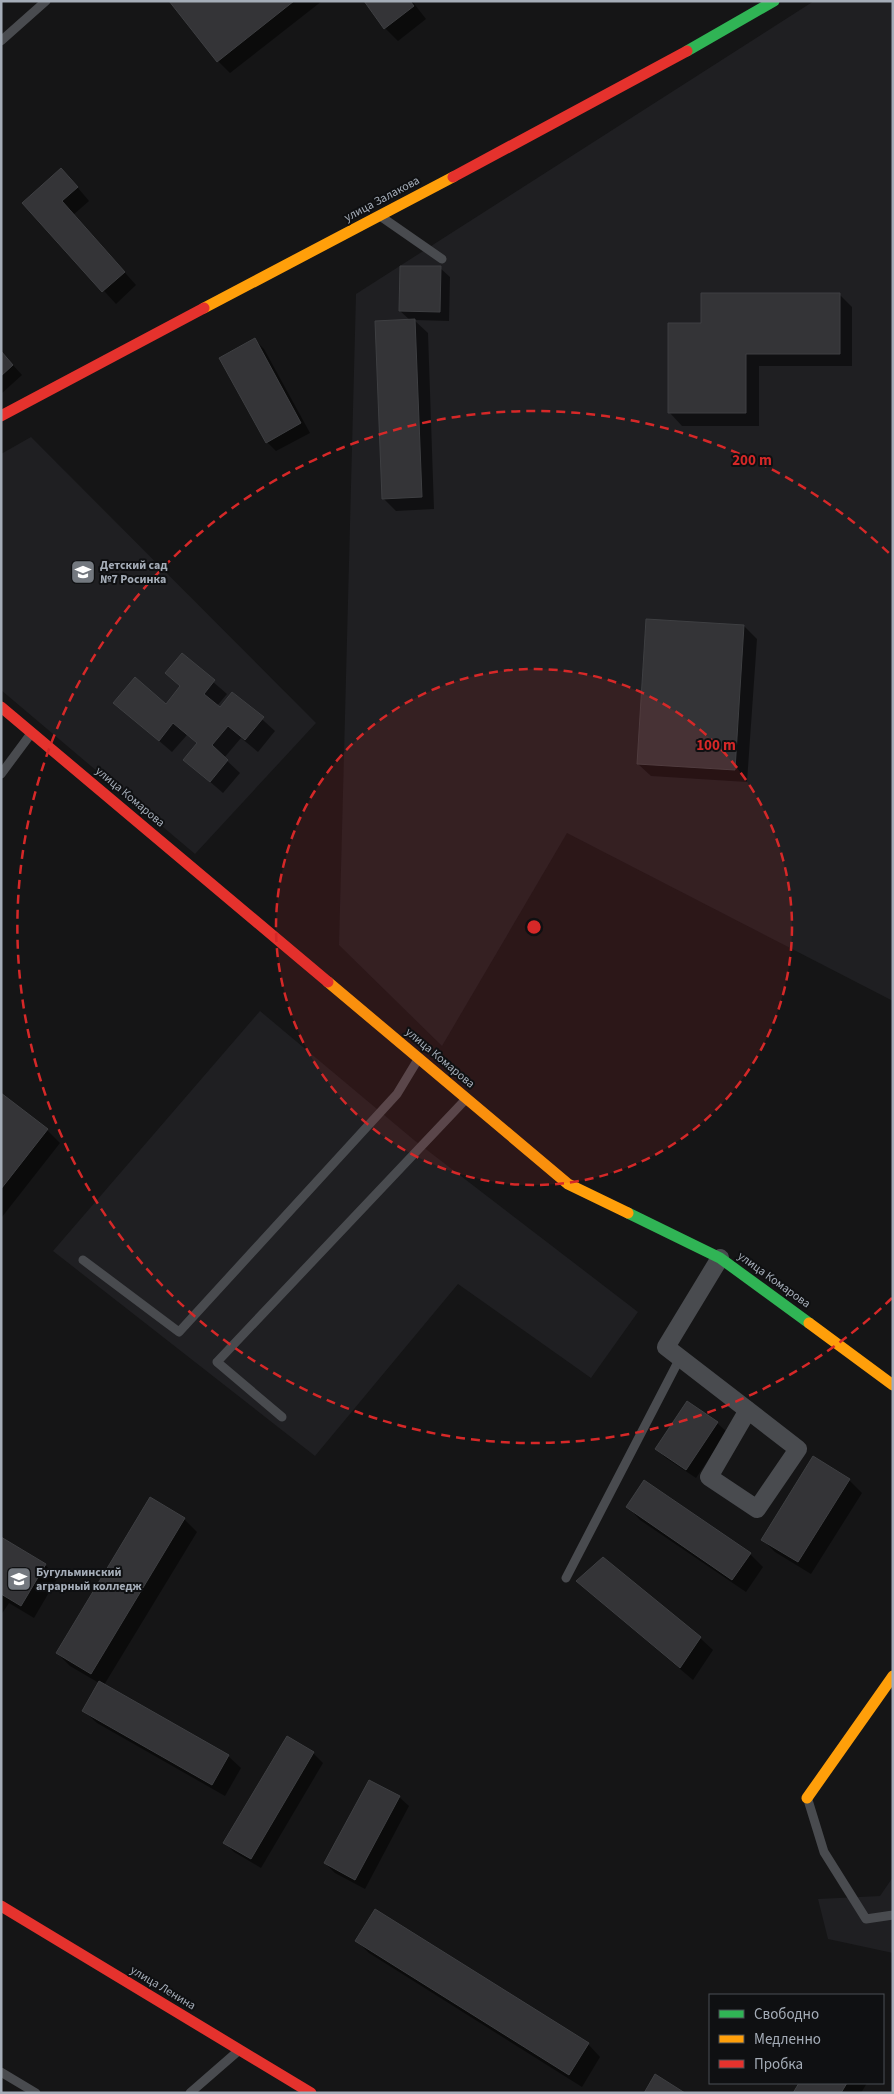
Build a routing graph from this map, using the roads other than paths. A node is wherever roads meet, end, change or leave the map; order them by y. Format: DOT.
graph roads {
  1 [pos="46,1"];
  2 [pos="774,1"];
  3 [pos="1,41"];
  4 [pos="379,216"];
  5 [pos="442,258"];
  6 [pos="1,416"];
  7 [pos="1,707"];
  8 [pos="32,733"];
  9 [pos="1,774"];
  10 [pos="418,1058"];
  11 [pos="466,1099"];
  12 [pos="720,1258"];
  13 [pos="83,1260"];
  14 [pos="680,1358"];
  15 [pos="893,1385"];
  16 [pos="748,1410"];
  17 [pos="282,1417"];
  18 [pos="566,1578"];
  19 [pos="893,1676"];
  20 [pos="807,1798"];
  21 [pos="1,1906"];
  22 [pos="893,1915"];
  23 [pos="239,2050"];
  24 [pos="4,2074"];
  25 [pos="1,2085"];
  26 [pos="36,2093"];
  27 [pos="190,2093"];
  28 [pos="311,2093"];
  1 -- 3 [label="lane"];
  2 -- 4 [label="street, улица Залакова"];
  4 -- 5 [label="lane"];
  4 -- 6 [label="street, улица Залакова"];
  7 -- 8 [label="street, улица Комарова"];
  8 -- 9 [label="lane"];
  8 -- 10 [label="street, улица Комарова"];
  10 -- 11 [label="street, улица Комарова"];
  10 -- 13 [label="lane"];
  11 -- 12 [label="street, улица Комарова"];
  11 -- 17 [label="lane"];
  12 -- 14 [label="street"];
  12 -- 15 [label="street, улица Комарова"];
  14 -- 16 [label="street"];
  14 -- 18 [label="lane"];
  16 -- 16 [label="street"];
  19 -- 20 [label="street"];
  20 -- 22 [label="lane"];
  21 -- 23 [label="street, улица Ленина"];
  23 -- 27 [label="lane"];
  23 -- 28 [label="street, улица Ленина"];
  24 -- 25 [label="lane"];
  24 -- 26 [label="lane"];
}
